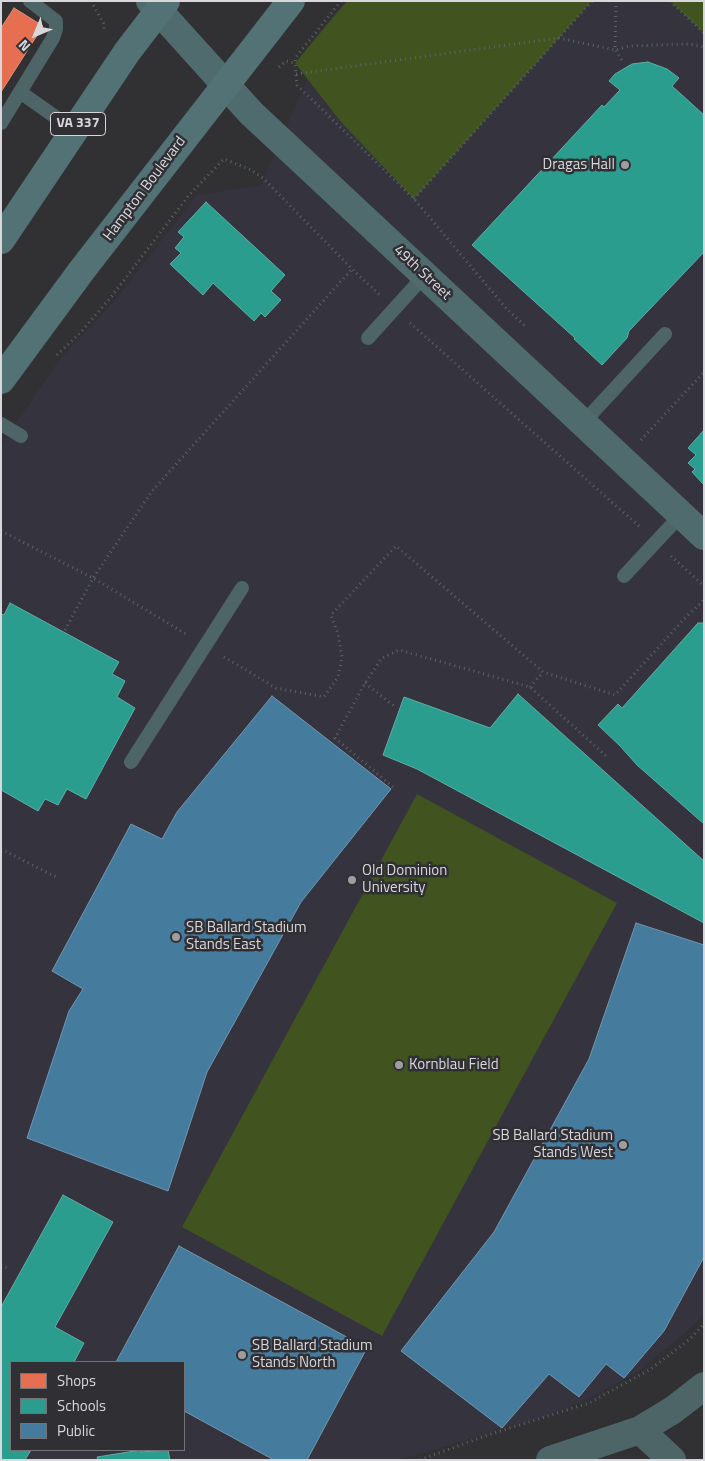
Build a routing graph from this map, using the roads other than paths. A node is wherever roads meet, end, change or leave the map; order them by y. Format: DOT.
graph roads {
  1 [pos="30,1"];
  2 [pos="291,1"];
  3 [pos="158,4"];
  4 [pos="226,87"];
  5 [pos="20,92"];
  6 [pos="1,122"];
  7 [pos="74,130"];
  8 [pos="1,240"];
  9 [pos="425,275"];
  10 [pos="665,334"];
  11 [pos="368,338"];
  12 [pos="1,380"];
  13 [pos="583,423"];
  14 [pos="1,424"];
  15 [pos="21,436"];
  16 [pos="681,515"];
  17 [pos="704,536"];
  18 [pos="624,576"];
  19 [pos="242,588"];
  20 [pos="131,762"];
  21 [pos="704,1386"];
  22 [pos="640,1430"];
  23 [pos="550,1460"];
  24 [pos="672,1460"];
  1 -- 5 [label="lane"];
  2 -- 4 [label="main road, Hampton Boulevard"];
  3 -- 4 [label="street, 49th Street"];
  3 -- 7 [label="main road, VA 337"];
  4 -- 9 [label="street, 49th Street"];
  4 -- 12 [label="main road, Hampton Boulevard"];
  5 -- 6 [label="lane"];
  5 -- 7 [label="lane"];
  7 -- 8 [label="main road, VA 337"];
  9 -- 11 [label="lane"];
  9 -- 13 [label="street, 49th Street"];
  10 -- 13 [label="lane"];
  13 -- 16 [label="street, 49th Street"];
  14 -- 15 [label="lane"];
  16 -- 17 [label="street, 49th Street"];
  16 -- 18 [label="lane"];
  19 -- 20 [label="lane"];
  21 -- 22 [label="street"];
  22 -- 23 [label="street"];
  22 -- 24 [label="street"];
}
